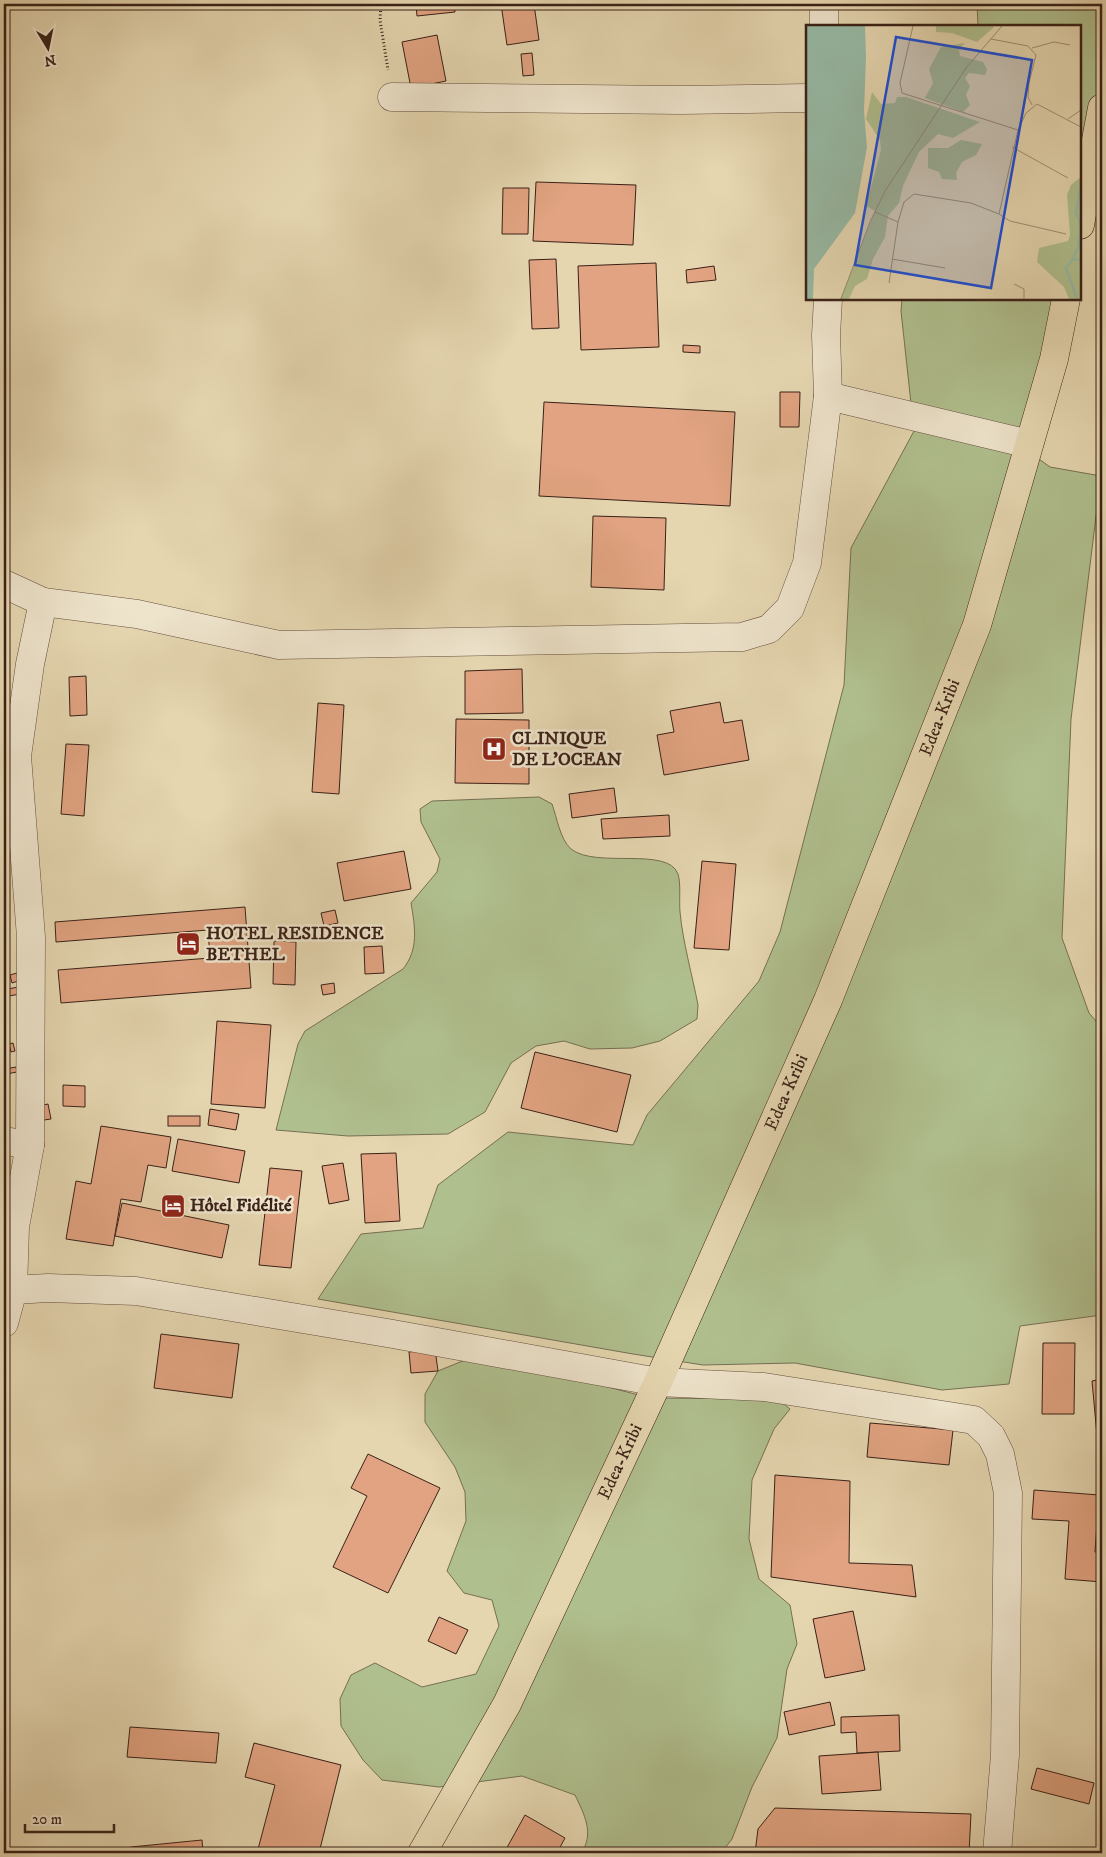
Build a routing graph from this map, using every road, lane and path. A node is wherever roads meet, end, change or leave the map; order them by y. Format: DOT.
graph roads {
  1 [pos="381,4"];
  2 [pos="824,4"];
  3 [pos="824,25"];
  4 [pos="392,97"];
  5 [pos="806,98"];
  6 [pos="1102,108"];
  7 [pos="1081,220"];
  8 [pos="828,300"];
  9 [pos="1066,300"];
  10 [pos="828,396"];
  11 [pos="1029,444"];
  12 [pos="4,584"];
  13 [pos="43,602"];
  14 [pos="17,1143"];
  15 [pos="13,1290"];
  16 [pos="4,1323"];
  17 [pos="658,1382"];
  18 [pos="422,1853"];
  19 [pos="997,1853"];
  1 -- 4 [label="path"];
  2 -- 3 [label="street"];
  4 -- 5 [label="street"];
  6 -- 7 [label="highway"];
  8 -- 10 [label="street"];
  9 -- 11 [label="highway, Edea-Kribi"];
  10 -- 11 [label="street"];
  10 -- 13 [label="street"];
  11 -- 17 [label="highway, Edea-Kribi"];
  12 -- 13 [label="street"];
  13 -- 14 [label="street"];
  14 -- 15 [label="street"];
  15 -- 16 [label="street"];
  15 -- 17 [label="street"];
  17 -- 18 [label="highway, Edea-Kribi"];
  17 -- 19 [label="street"];
}
